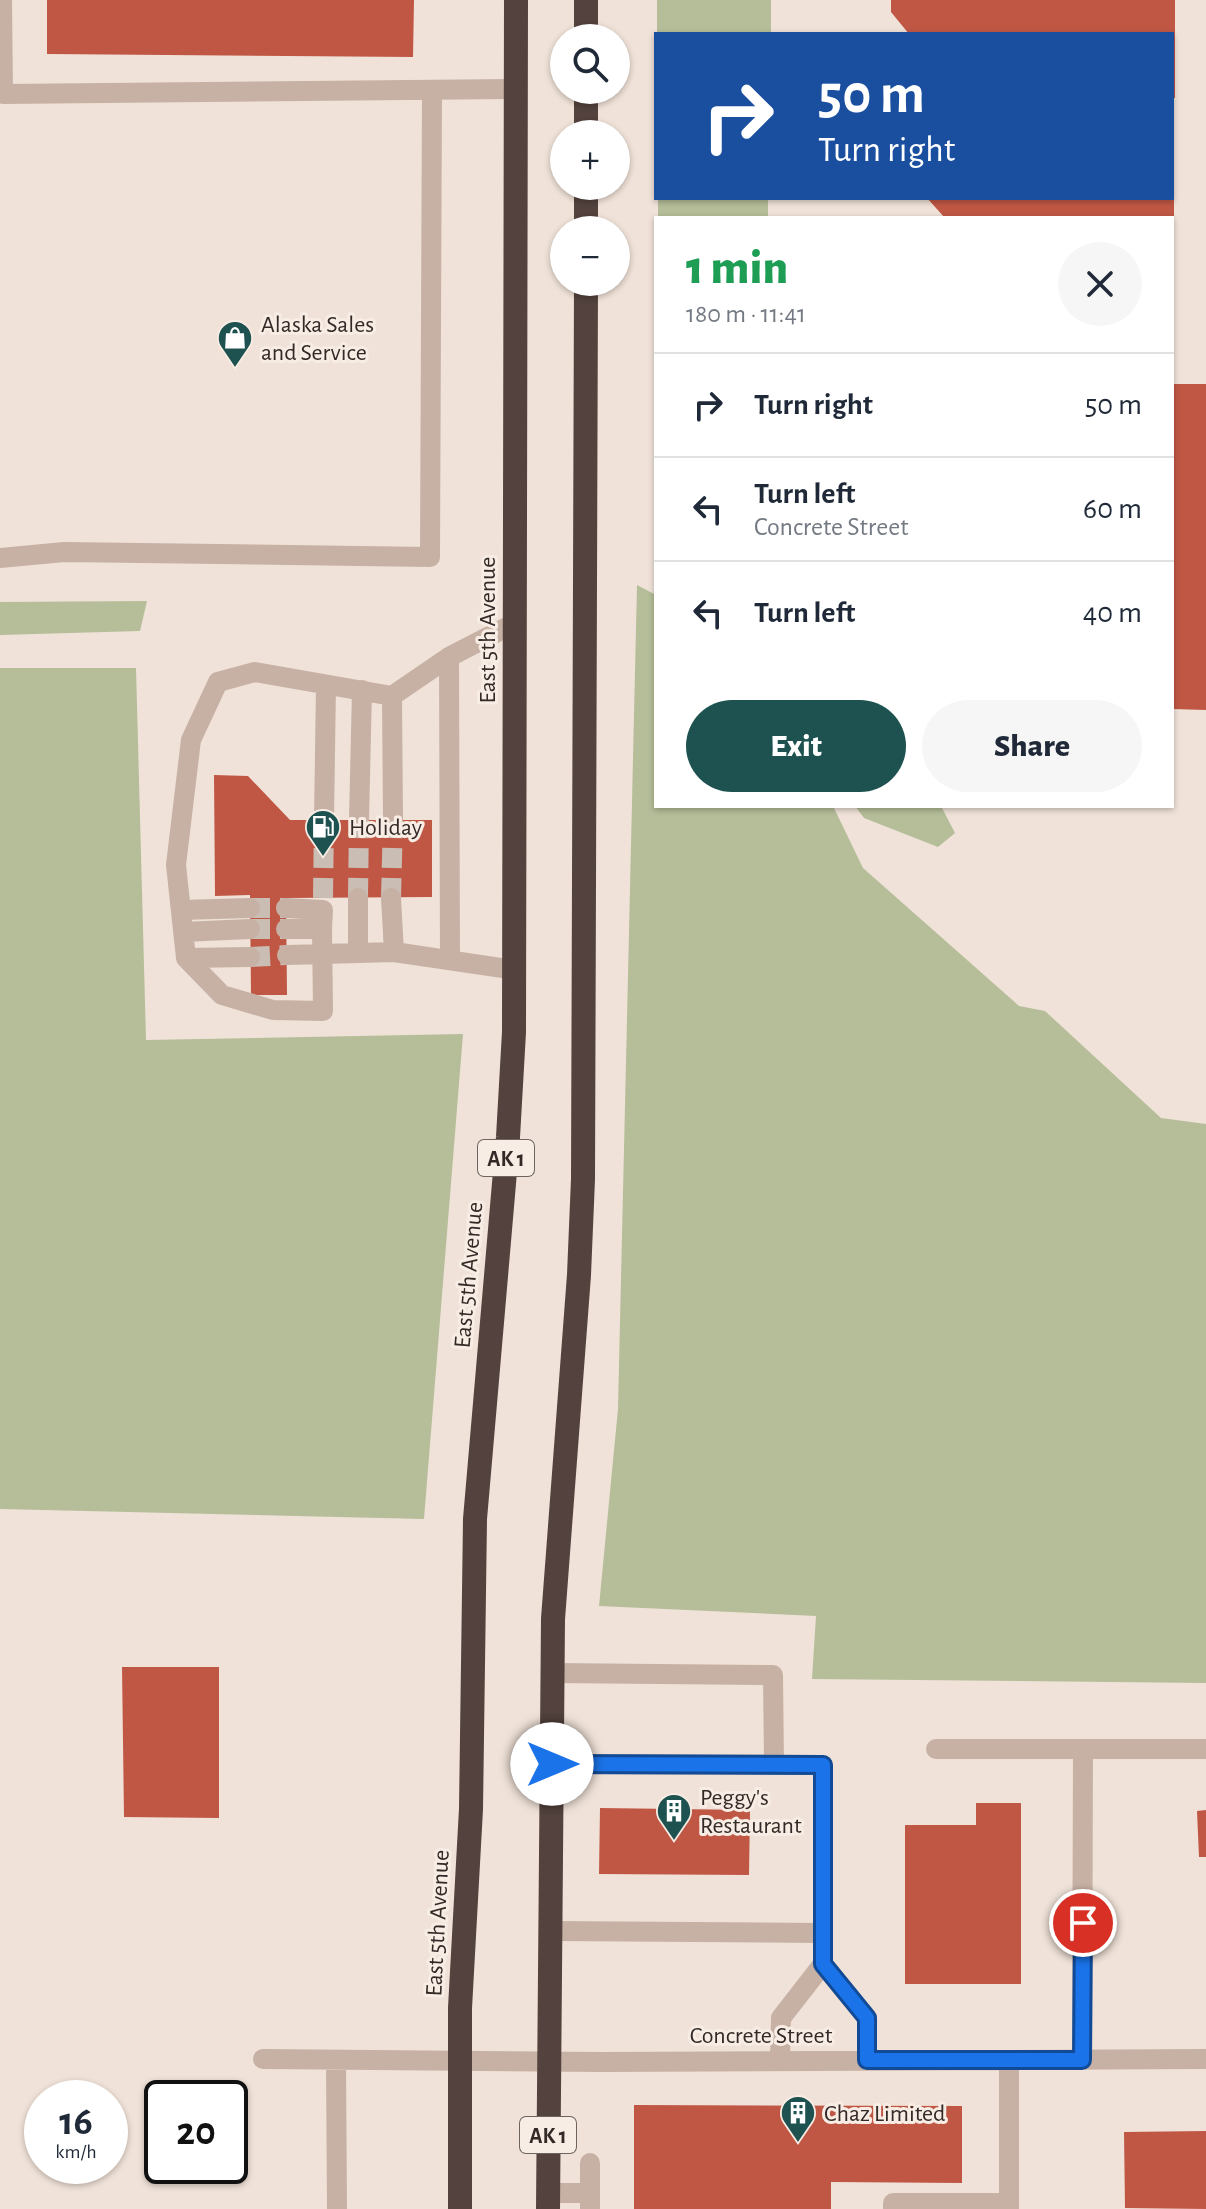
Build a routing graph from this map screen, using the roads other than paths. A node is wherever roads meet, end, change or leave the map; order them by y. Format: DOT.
graph roads {
  1 [pos="2,0"];
  2 [pos="516,0"];
  3 [pos="586,0"];
  4 [pos="586,24"];
  5 [pos="432,91"];
  6 [pos="516,97"];
  7 [pos="2,100"];
  8 [pos="586,296"];
  9 [pos="0,558"];
  10 [pos="515,623"];
  11 [pos="449,657"];
  12 [pos="326,685"];
  13 [pos="362,690"];
  14 [pos="392,696"];
  15 [pos="393,819"];
  16 [pos="324,820"];
  17 [pos="359,820"];
  18 [pos="358,898"];
  19 [pos="391,898"];
  20 [pos="250,908"];
  21 [pos="181,910"];
  22 [pos="286,918"];
  23 [pos="250,929"];
  24 [pos="183,932"];
  25 [pos="322,952"];
  26 [pos="358,952"];
  27 [pos="394,952"];
  28 [pos="287,955"];
  29 [pos="250,957"];
  30 [pos="186,958"];
  31 [pos="450,958"];
  32 [pos="515,970"];
  33 [pos="552,1673"];
  34 [pos="936,1749"];
  35 [pos="1083,1749"];
  36 [pos="1206,1749"];
  37 [pos="552,1764"];
  38 [pos="774,1765"];
  39 [pos="551,1931"];
  40 [pos="823,1933"];
  41 [pos="823,1964"];
  42 [pos="263,2059"];
  43 [pos="1206,2059"];
  44 [pos="460,2060"];
  45 [pos="867,2060"];
  46 [pos="1009,2060"];
  47 [pos="1082,2060"];
  48 [pos="336,2061"];
  49 [pos="548,2061"];
  50 [pos="780,2061"];
  51 [pos="590,2163"];
  52 [pos="548,2201"];
  53 [pos="590,2201"];
  54 [pos="1009,2206"];
  55 [pos="337,2209"];
  56 [pos="460,2209"];
  57 [pos="893,2209"];
  1 -- 7 [label="street"];
  2 -- 6 [label="highway, AK 1"];
  3 -- 4 [label="highway"];
  5 -- 6 [label="street"];
  5 -- 7 [label="street"];
  5 -- 9 [label="street"];
  6 -- 10 [label="highway, East 5th Avenue / AK 1"];
  8 -- 33 [label="highway, AK 1"];
  10 -- 11 [label="street"];
  10 -- 32 [label="highway, East 5th Avenue / AK 1"];
  11 -- 14 [label="street"];
  11 -- 31 [label="street"];
  12 -- 13 [label="street"];
  12 -- 16 [label="street"];
  12 -- 21 [label="street"];
  13 -- 14 [label="street"];
  13 -- 17 [label="street"];
  14 -- 15 [label="street"];
  18 -- 26 [label="street"];
  19 -- 27 [label="street"];
  20 -- 21 [label="street"];
  21 -- 24 [label="street"];
  22 -- 25 [label="street"];
  23 -- 24 [label="street"];
  24 -- 30 [label="street"];
  25 -- 26 [label="street"];
  25 -- 28 [label="street"];
  25 -- 30 [label="street"];
  26 -- 27 [label="street"];
  27 -- 31 [label="street"];
  29 -- 30 [label="street"];
  31 -- 32 [label="street"];
  32 -- 44 [label="highway, East 5th Avenue / AK 1"];
  33 -- 37 [label="highway, AK 1"];
  33 -- 38 [label="street"];
  34 -- 35 [label="street"];
  35 -- 36 [label="street"];
  35 -- 47 [label="street"];
  37 -- 38 [label="street"];
  37 -- 39 [label="highway, AK 1"];
  38 -- 40 [label="street"];
  39 -- 40 [label="street"];
  39 -- 49 [label="highway, AK 1"];
  40 -- 41 [label="street"];
  41 -- 45 [label="street"];
  41 -- 50 [label="street"];
  42 -- 48 [label="street, Concrete Street"];
  43 -- 47 [label="street, Concrete Street"];
  44 -- 48 [label="street, Concrete Street"];
  44 -- 49 [label="street, Concrete Street"];
  44 -- 56 [label="highway, East 5th Avenue / AK 1"];
  45 -- 46 [label="street, Concrete Street"];
  45 -- 50 [label="street, Concrete Street"];
  46 -- 47 [label="street, Concrete Street"];
  46 -- 54 [label="street"];
  48 -- 55 [label="street"];
  49 -- 50 [label="street, Concrete Street"];
  49 -- 52 [label="highway, AK 1"];
  51 -- 53 [label="street"];
  52 -- 53 [label="street"];
  54 -- 57 [label="street"];
}
